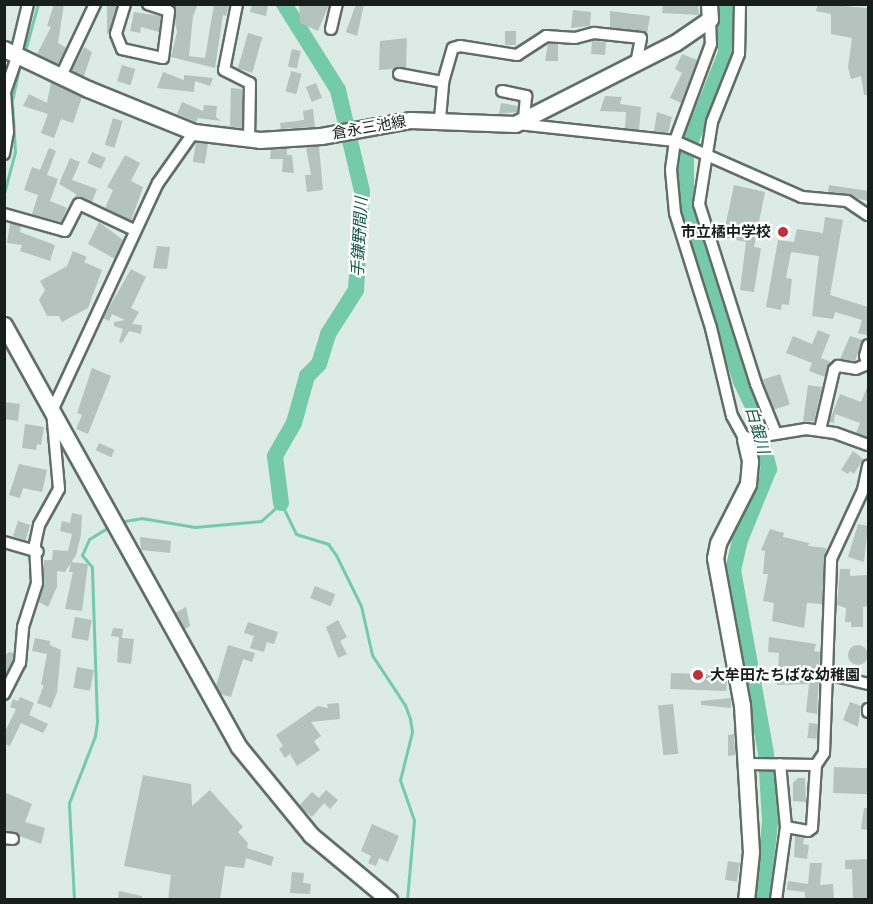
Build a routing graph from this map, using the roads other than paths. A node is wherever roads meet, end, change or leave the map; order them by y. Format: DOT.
graph roads {
  1 [pos="28,4"];
  2 [pos="95,4"];
  3 [pos="125,4"];
  4 [pos="148,4"];
  5 [pos="237,4"];
  6 [pos="337,4"];
  7 [pos="740,4"];
  8 [pos="710,12"];
  9 [pos="331,29"];
  10 [pos="13,52"];
  11 [pos="636,63"];
  12 [pos="399,74"];
  13 [pos="61,76"];
  14 [pos="443,82"];
  15 [pos="502,91"];
  16 [pos="440,119"];
  17 [pos="520,122"];
  18 [pos="194,132"];
  19 [pos="249,139"];
  20 [pos="675,141"];
  21 [pos="4,154"];
  22 [pos="705,154"];
  23 [pos="4,213"];
  24 [pos="868,215"];
  25 [pos="134,230"];
  26 [pos="4,325"];
  27 [pos="868,345"];
  28 [pos="868,365"];
  29 [pos="52,411"];
  30 [pos="820,430"];
  31 [pos="774,432"];
  32 [pos="748,438"];
  33 [pos="868,445"];
  34 [pos="868,466"];
  35 [pos="4,542"];
  36 [pos="38,552"];
  37 [pos="827,674"];
  38 [pos="868,684"];
  39 [pos="4,694"];
  40 [pos="746,764"];
  41 [pos="776,764"];
  42 [pos="816,765"];
  43 [pos="786,827"];
  44 [pos="389,900"];
  45 [pos="746,900"];
  46 [pos="776,900"];
  1 -- 10 [label="street"];
  2 -- 13 [label="street"];
  3 -- 4 [label="street"];
  5 -- 19 [label="street"];
  6 -- 9 [label="street"];
  7 -- 22 [label="street"];
  8 -- 11 [label="street"];
  8 -- 20 [label="street"];
  10 -- 13 [label="street, 倉永三池線"];
  10 -- 21 [label="street"];
  11 -- 14 [label="street"];
  11 -- 17 [label="street"];
  12 -- 14 [label="street"];
  13 -- 18 [label="street, 倉永三池線"];
  14 -- 16 [label="street"];
  15 -- 17 [label="street"];
  16 -- 17 [label="street, 倉永三池線"];
  16 -- 19 [label="street, 倉永三池線"];
  17 -- 20 [label="street"];
  18 -- 19 [label="street, 倉永三池線"];
  18 -- 25 [label="street"];
  20 -- 22 [label="street"];
  20 -- 32 [label="street"];
  22 -- 24 [label="street"];
  22 -- 31 [label="street"];
  23 -- 25 [label="street"];
  25 -- 29 [label="street"];
  26 -- 29 [label="street"];
  27 -- 28 [label="street"];
  28 -- 30 [label="street"];
  29 -- 36 [label="street"];
  29 -- 44 [label="street"];
  30 -- 31 [label="street"];
  30 -- 33 [label="street"];
  31 -- 32 [label="street"];
  32 -- 40 [label="street"];
  34 -- 37 [label="street"];
  35 -- 36 [label="street"];
  36 -- 39 [label="street"];
  37 -- 38 [label="street"];
  37 -- 42 [label="street"];
  40 -- 41 [label="street"];
  40 -- 45 [label="street"];
  41 -- 42 [label="street"];
  41 -- 43 [label="street"];
  42 -- 43 [label="street"];
  43 -- 46 [label="street"];
}
